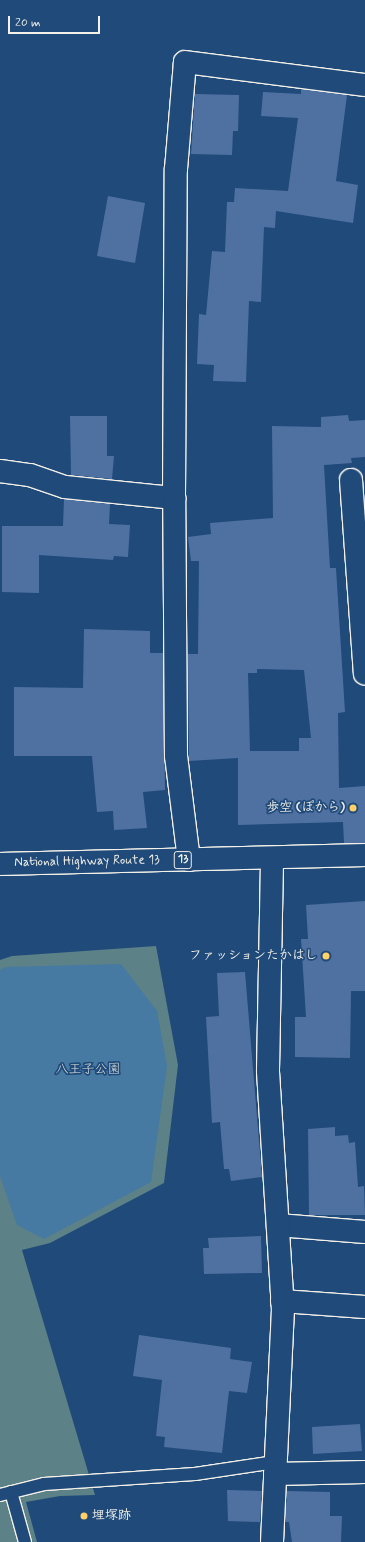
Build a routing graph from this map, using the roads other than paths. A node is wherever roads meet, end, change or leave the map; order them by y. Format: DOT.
graph roads {
  1 [pos="365,85"];
  2 [pos="0,471"];
  3 [pos="351,480"];
  4 [pos="174,498"];
  5 [pos="365,673"];
  6 [pos="365,855"];
  7 [pos="272,858"];
  8 [pos="188,860"];
  9 [pos="0,864"];
  10 [pos="278,1225"];
  11 [pos="365,1232"];
  12 [pos="282,1301"];
  13 [pos="365,1307"];
  14 [pos="275,1468"];
  15 [pos="365,1472"];
  16 [pos="5,1493"];
  17 [pos="25,1542"];
  18 [pos="272,1542"];
  1 -- 4 [label="main road"];
  2 -- 4 [label="main road"];
  3 -- 5 [label="main road"];
  4 -- 8 [label="main road"];
  6 -- 7 [label="main road, National Highway Route 13 / 13"];
  7 -- 8 [label="main road, National Highway Route 13 / 13"];
  7 -- 10 [label="main road"];
  8 -- 9 [label="main road, National Highway Route 13 / 13"];
  10 -- 11 [label="main road"];
  10 -- 12 [label="main road"];
  12 -- 13 [label="main road"];
  12 -- 14 [label="main road"];
  14 -- 15 [label="main road"];
  14 -- 16 [label="lane"];
  14 -- 18 [label="main road"];
  16 -- 17 [label="lane"];
}
